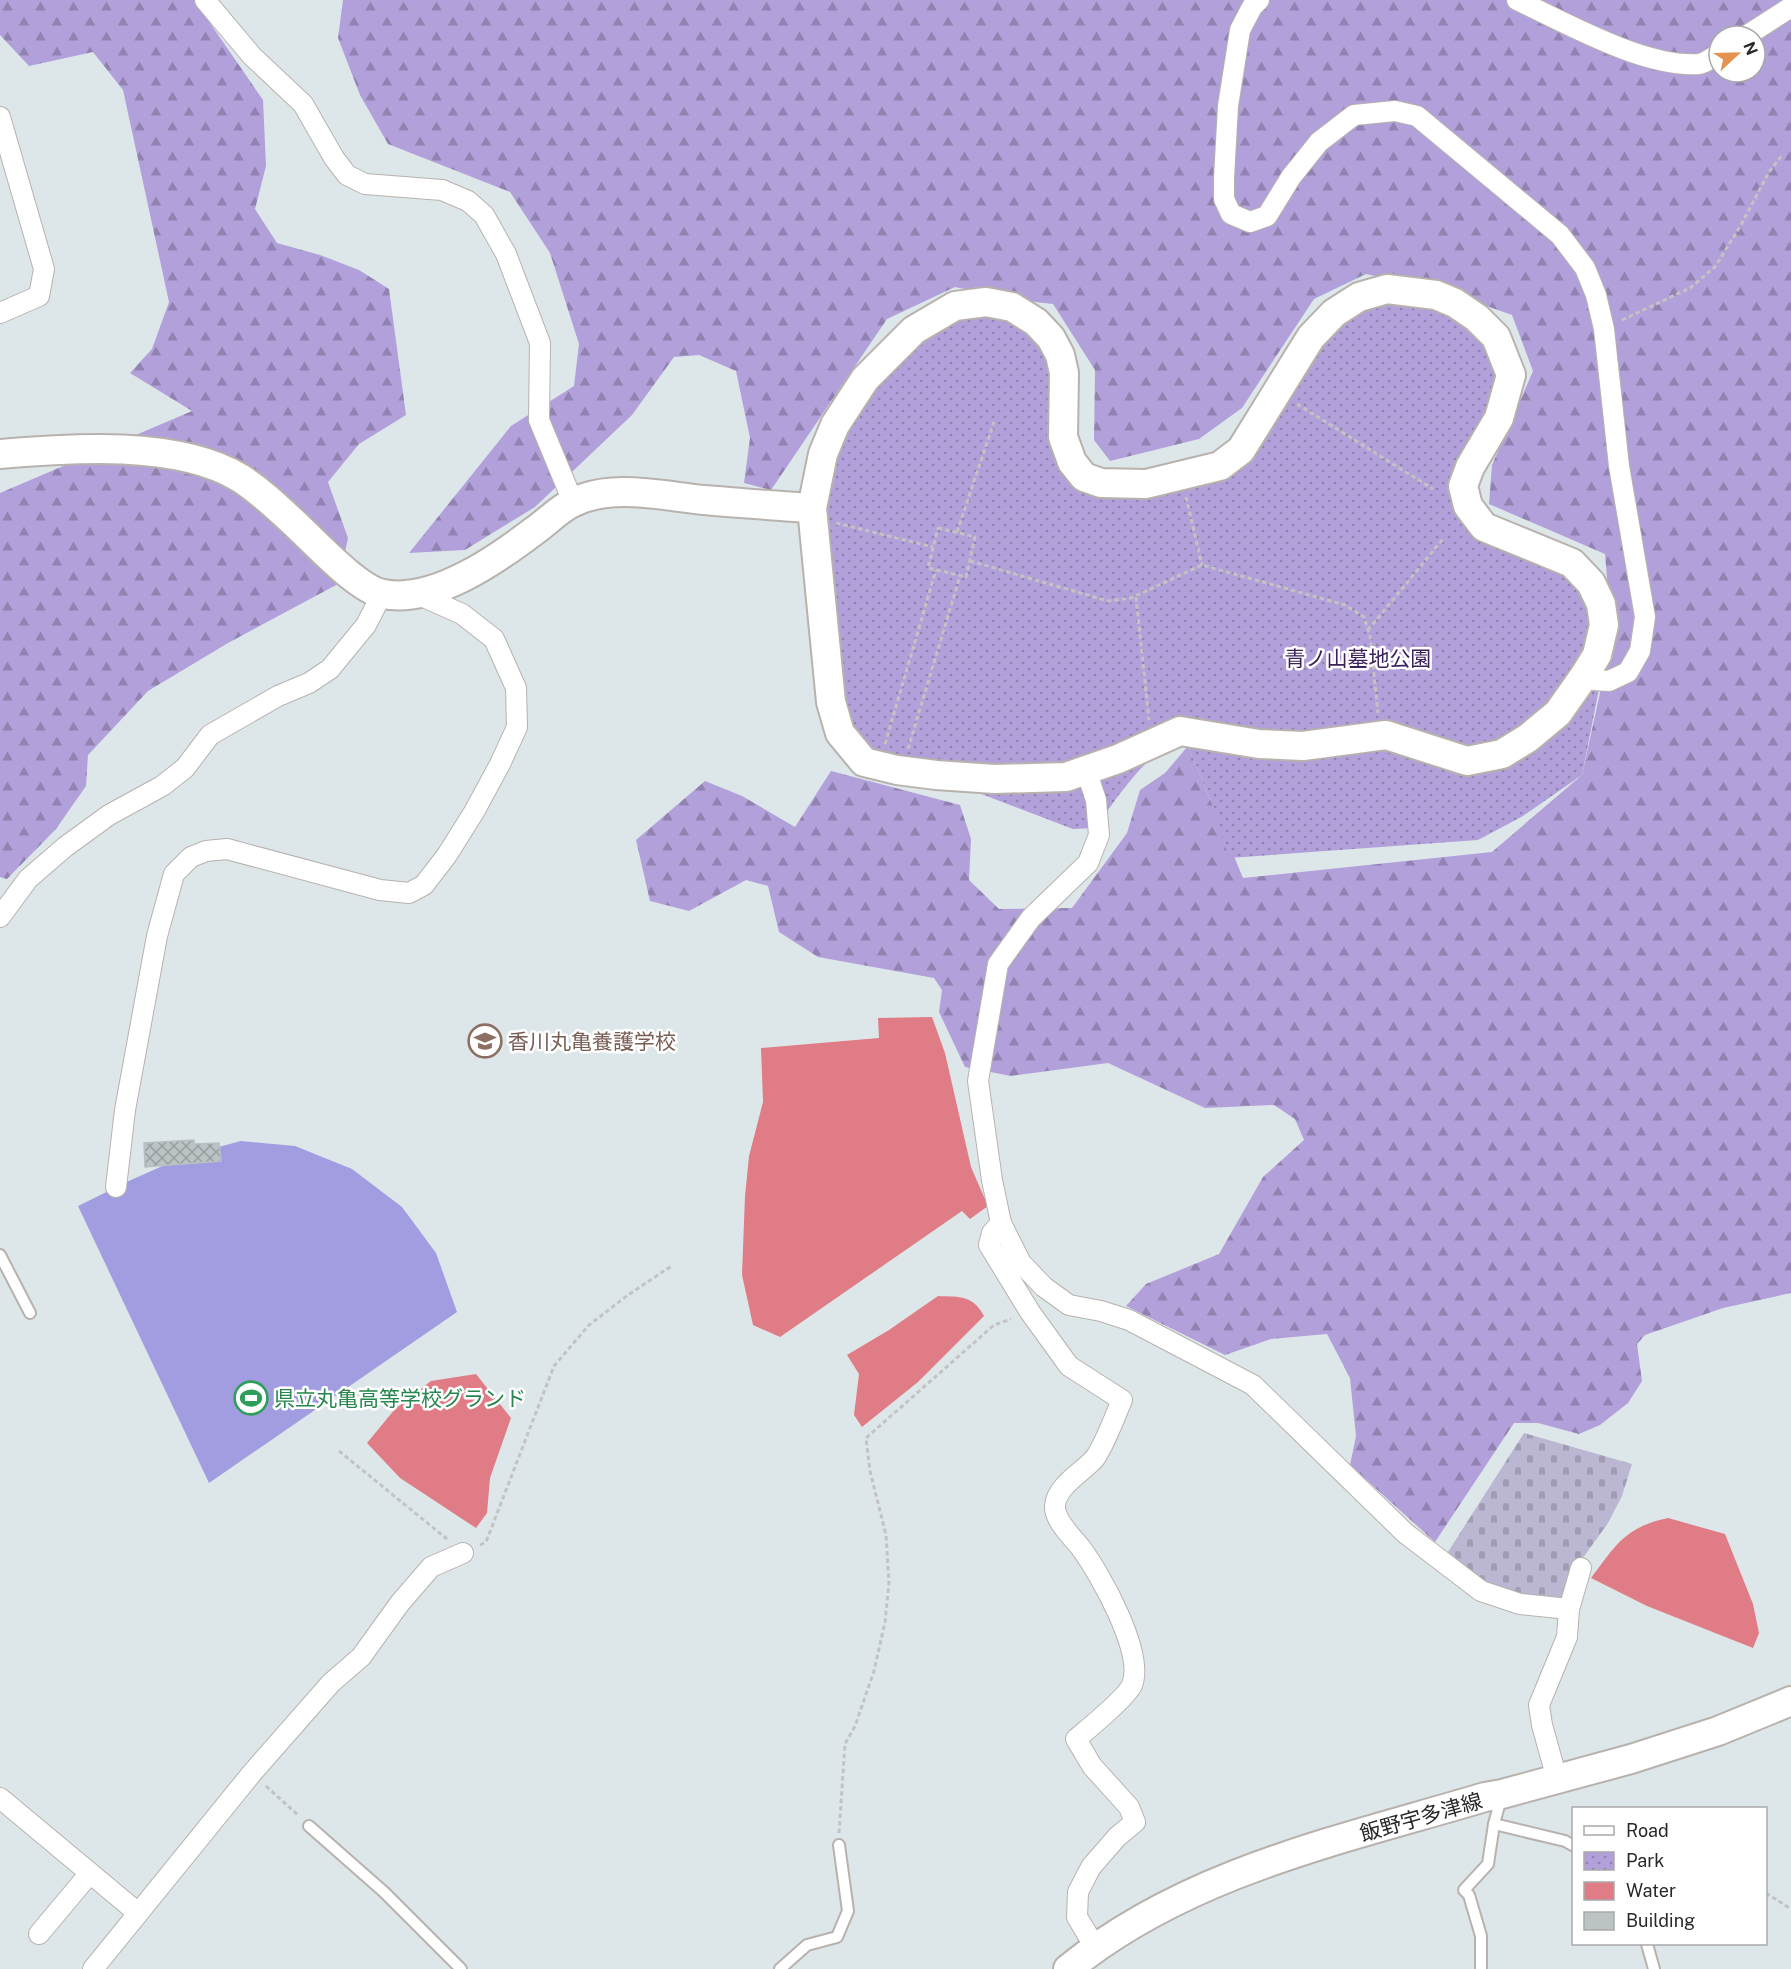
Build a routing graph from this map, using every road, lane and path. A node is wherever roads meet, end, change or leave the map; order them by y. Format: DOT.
graph roads {
  1 [pos="205,0"];
  2 [pos="1259,0"];
  3 [pos="1517,0"];
  4 [pos="1791,7"];
  5 [pos="1765,24"];
  6 [pos="1707,60"];
  7 [pos="0,117"];
  8 [pos="1783,154"];
  9 [pos="0,313"];
  10 [pos="1604,329"];
  11 [pos="1277,392"];
  12 [pos="994,422"];
  13 [pos="0,454"];
  14 [pos="1180,475"];
  15 [pos="1432,489"];
  16 [pos="573,502"];
  17 [pos="813,512"];
  18 [pos="957,532"];
  19 [pos="1443,539"];
  20 [pos="933,547"];
  21 [pos="969,561"];
  22 [pos="1202,566"];
  23 [pos="936,570"];
  24 [pos="960,576"];
  25 [pos="382,594"];
  26 [pos="417,594"];
  27 [pos="1136,597"];
  28 [pos="1368,630"];
  29 [pos="1584,676"];
  30 [pos="1380,736"];
  31 [pos="1152,744"];
  32 [pos="890,768"];
  33 [pos="1086,770"];
  34 [pos="0,917"];
  35 [pos="116,1187"];
  36 [pos="1001,1223"];
  37 [pos="0,1255"];
  38 [pos="673,1266"];
  39 [pos="1030,1312"];
  40 [pos="30,1313"];
  41 [pos="339,1451"];
  42 [pos="463,1553"];
  43 [pos="1581,1568"];
  44 [pos="1569,1609"];
  45 [pos="1791,1701"];
  46 [pos="252,1773"];
  47 [pos="1557,1779"];
  48 [pos="1502,1794"];
  49 [pos="0,1798"];
  50 [pos="1494,1824"];
  51 [pos="309,1826"];
  52 [pos="838,1845"];
  53 [pos="1572,1845"];
  54 [pos="90,1873"];
  55 [pos="1767,1894"];
  56 [pos="1791,1909"];
  57 [pos="138,1913"];
  58 [pos="39,1934"];
  59 [pos="1647,1945"];
  60 [pos="1095,1947"];
  61 [pos="93,1969"];
  62 [pos="461,1969"];
  63 [pos="780,1969"];
  64 [pos="1068,1969"];
  65 [pos="1481,1969"];
  66 [pos="1654,1969"];
  1 -- 16 [label="street"];
  2 -- 10 [label="street"];
  3 -- 6 [label="street"];
  4 -- 5 [label="street"];
  7 -- 9 [label="street"];
  8 -- 10 [label="path"];
  10 -- 29 [label="street"];
  11 -- 14 [label="street"];
  11 -- 15 [label="path"];
  11 -- 29 [label="street"];
  12 -- 18 [label="path"];
  13 -- 25 [label="street"];
  14 -- 17 [label="street"];
  14 -- 22 [label="path"];
  16 -- 17 [label="street"];
  16 -- 26 [label="street"];
  17 -- 20 [label="path"];
  17 -- 32 [label="street"];
  18 -- 20 [label="path"];
  18 -- 21 [label="path"];
  19 -- 28 [label="path"];
  20 -- 23 [label="path"];
  21 -- 24 [label="path"];
  21 -- 27 [label="path"];
  22 -- 27 [label="path"];
  22 -- 28 [label="path"];
  23 -- 24 [label="path"];
  23 -- 32 [label="path"];
  24 -- 32 [label="path"];
  25 -- 26 [label="street"];
  25 -- 34 [label="street"];
  26 -- 35 [label="street"];
  27 -- 31 [label="path"];
  28 -- 30 [label="path"];
  29 -- 30 [label="street"];
  30 -- 31 [label="street"];
  31 -- 33 [label="street"];
  32 -- 33 [label="street"];
  33 -- 36 [label="street"];
  36 -- 39 [label="street"];
  36 -- 44 [label="street"];
  37 -- 40 [label="lane"];
  38 -- 42 [label="path"];
  39 -- 52 [label="path"];
  39 -- 60 [label="street"];
  41 -- 42 [label="path"];
  42 -- 46 [label="street"];
  43 -- 44 [label="street"];
  44 -- 47 [label="street"];
  45 -- 47 [label="street, 飯野宇多津線"];
  46 -- 51 [label="path"];
  46 -- 57 [label="street"];
  47 -- 48 [label="street, 飯野宇多津線"];
  48 -- 50 [label="lane"];
  48 -- 60 [label="street, 飯野宇多津線"];
  49 -- 54 [label="street"];
  50 -- 53 [label="lane"];
  50 -- 65 [label="lane"];
  51 -- 62 [label="lane"];
  52 -- 63 [label="lane"];
  54 -- 57 [label="street"];
  54 -- 58 [label="street"];
  55 -- 56 [label="path"];
  57 -- 61 [label="street"];
  59 -- 66 [label="lane"];
  60 -- 64 [label="street, 飯野宇多津線"];
}
